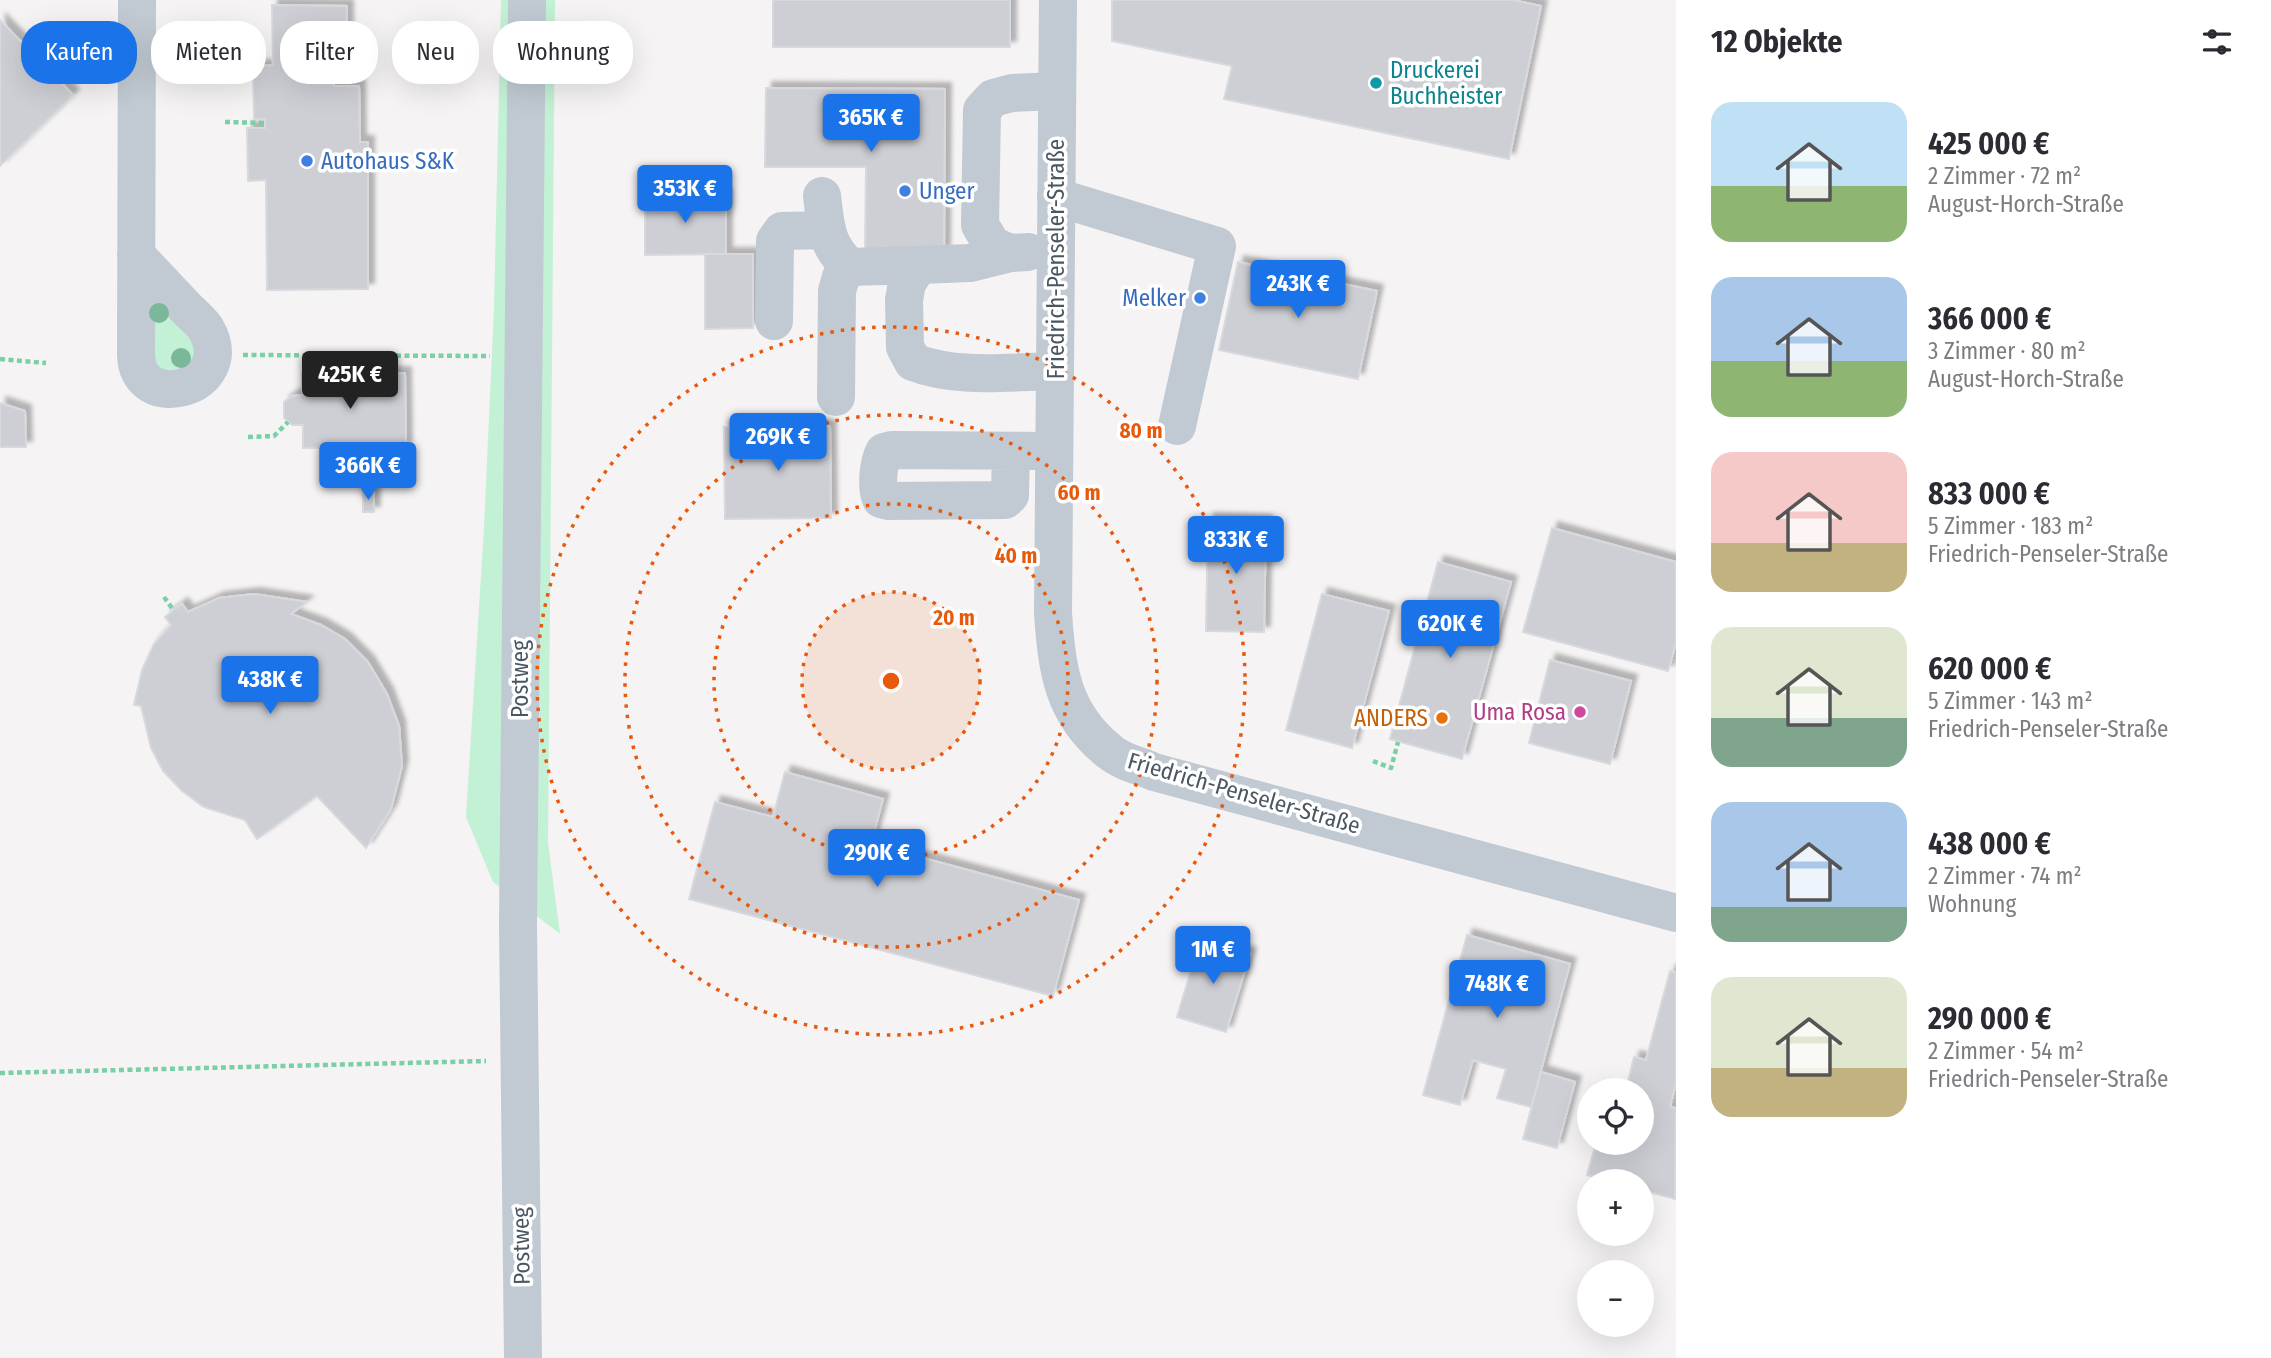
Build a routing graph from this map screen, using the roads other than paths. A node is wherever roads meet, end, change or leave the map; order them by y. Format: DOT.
graph roads {
  1 [pos="137,0"];
  2 [pos="527,0"];
  3 [pos="1058,0"];
  4 [pos="1057,91"];
  5 [pos="1056,197"];
  6 [pos="1055,250"];
  7 [pos="1010,253"];
  8 [pos="136,255"];
  9 [pos="919,265"];
  10 [pos="850,267"];
  11 [pos="774,321"];
  12 [pos="1055,371"];
  13 [pos="836,397"];
  14 [pos="1177,426"];
  15 [pos="1011,451"];
  16 [pos="1054,451"];
  17 [pos="1676,913"];
  18 [pos="523,1358"];
  1 -- 8 [label="street"];
  2 -- 18 [label="street, Postweg"];
  3 -- 4 [label="street, Friedrich-Penseler-Straße"];
  4 -- 5 [label="street, Friedrich-Penseler-Straße"];
  4 -- 7 [label="street"];
  5 -- 6 [label="street, Friedrich-Penseler-Straße"];
  5 -- 14 [label="street"];
  6 -- 7 [label="street"];
  6 -- 12 [label="street, Friedrich-Penseler-Straße"];
  7 -- 9 [label="street"];
  8 -- 8 [label="street"];
  9 -- 10 [label="street"];
  9 -- 12 [label="street"];
  10 -- 11 [label="street"];
  10 -- 13 [label="street"];
  12 -- 16 [label="street, Friedrich-Penseler-Straße"];
  15 -- 16 [label="street"];
  16 -- 17 [label="street, Friedrich-Penseler-Straße"];
}
